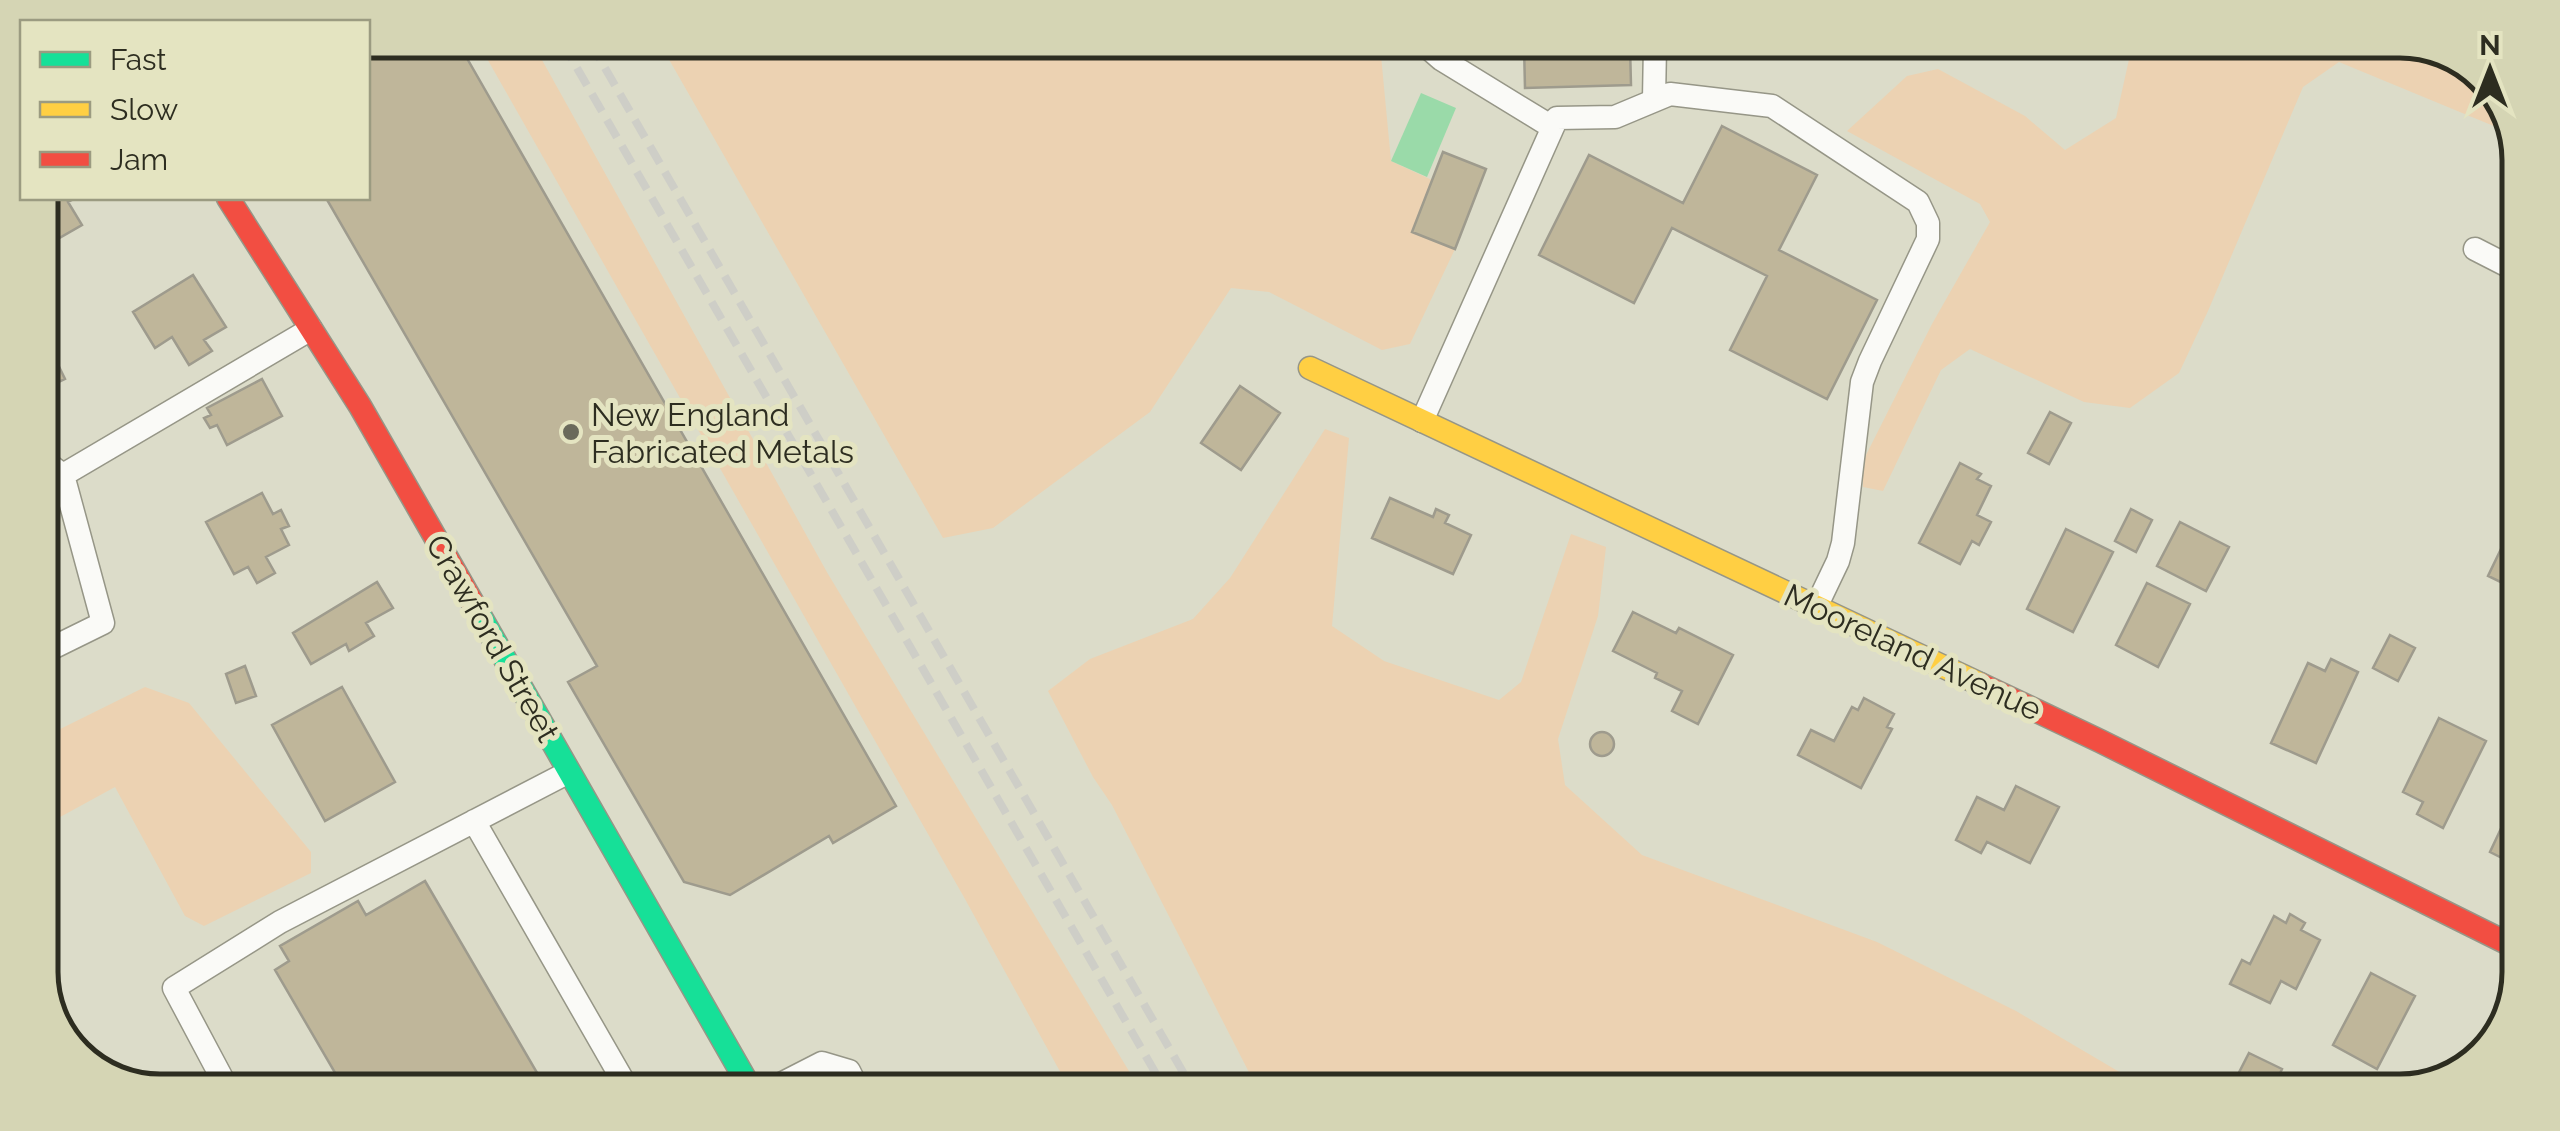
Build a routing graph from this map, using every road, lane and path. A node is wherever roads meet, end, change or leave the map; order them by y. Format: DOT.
graph roads {
  1 [pos="1441,58"];
  2 [pos="1655,58"];
  3 [pos="1654,99"];
  4 [pos="1552,127"];
  5 [pos="229,200"];
  6 [pos="2475,249"];
  7 [pos="2502,263"];
  8 [pos="311,329"];
  9 [pos="1310,368"];
  10 [pos="1422,421"];
  11 [pos="58,472"];
  12 [pos="63,476"];
  13 [pos="1816,607"];
  14 [pos="58,645"];
  15 [pos="569,772"];
  16 [pos="474,821"];
  17 [pos="2502,940"];
  18 [pos="220,1074"];
  19 [pos="619,1074"];
  20 [pos="742,1074"];
  21 [pos="801,1074"];
  22 [pos="851,1074"];
  1 -- 4 [label="lane"];
  2 -- 3 [label="lane"];
  3 -- 4 [label="lane"];
  3 -- 13 [label="lane"];
  4 -- 10 [label="lane"];
  5 -- 8 [label="street, Crawford Street"];
  6 -- 7 [label="lane"];
  8 -- 12 [label="lane"];
  8 -- 15 [label="street, Crawford Street"];
  9 -- 10 [label="street, Mooreland Avenue"];
  10 -- 13 [label="street, Mooreland Avenue"];
  11 -- 12 [label="lane"];
  12 -- 14 [label="lane"];
  13 -- 17 [label="street, Mooreland Avenue"];
  15 -- 16 [label="lane"];
  15 -- 20 [label="street, Crawford Street"];
  16 -- 18 [label="lane"];
  16 -- 19 [label="lane"];
  21 -- 22 [label="lane"];
}
